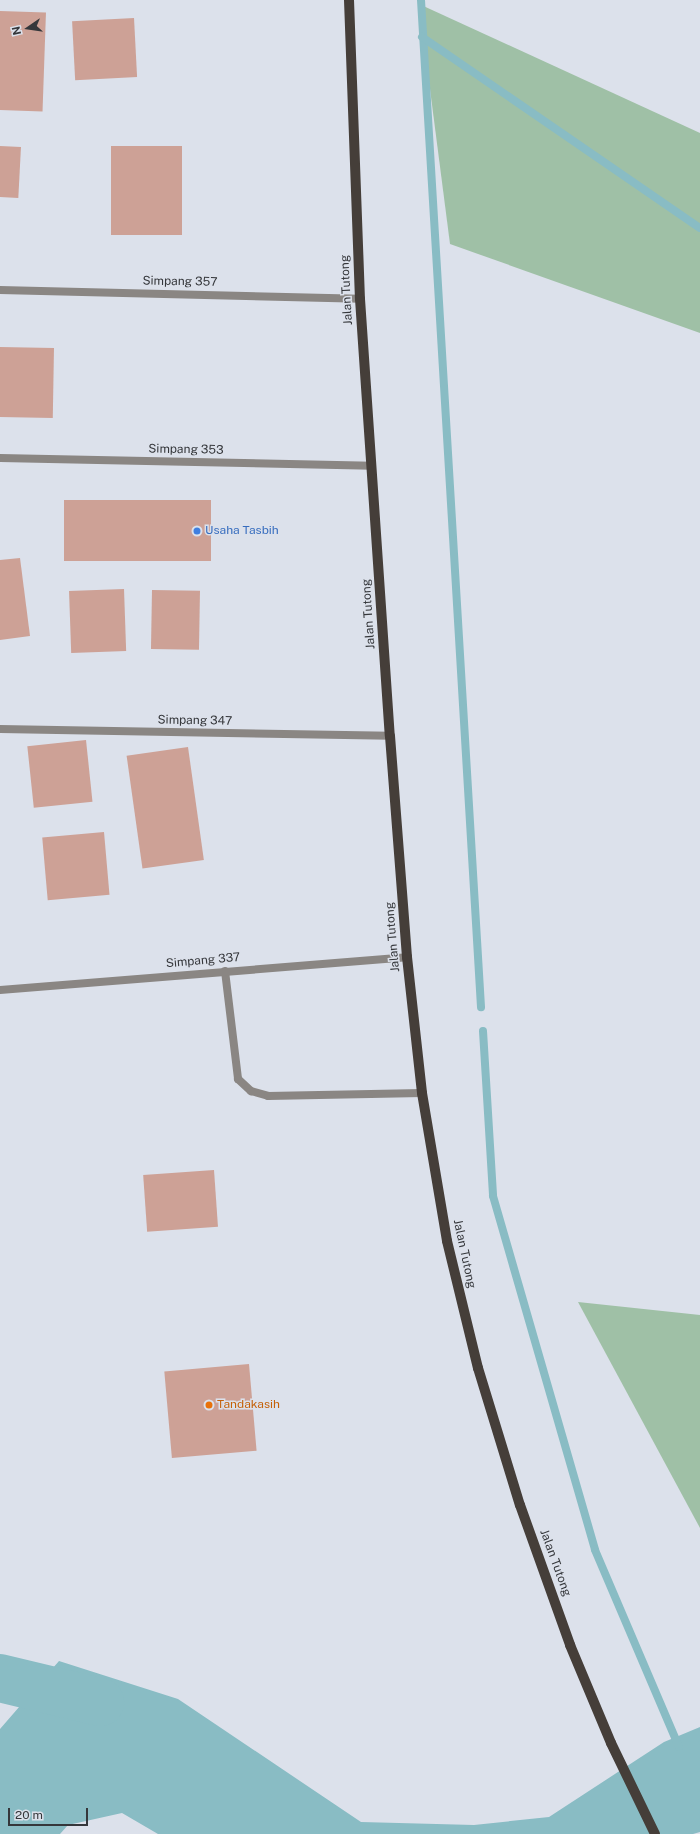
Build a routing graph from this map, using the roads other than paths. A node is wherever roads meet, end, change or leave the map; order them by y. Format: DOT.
graph roads {
  1 [pos="349,0"];
  2 [pos="0,290"];
  3 [pos="360,298"];
  4 [pos="0,458"];
  5 [pos="372,466"];
  6 [pos="0,729"];
  7 [pos="390,736"];
  8 [pos="407,957"];
  9 [pos="225,971"];
  10 [pos="0,990"];
  11 [pos="422,1093"];
  12 [pos="654,1834"];
  1 -- 3 [label="main road, Jalan Tutong"];
  2 -- 3 [label="street, Simpang 357"];
  3 -- 5 [label="main road, Jalan Tutong"];
  4 -- 5 [label="street, Simpang 353"];
  5 -- 7 [label="main road, Jalan Tutong"];
  6 -- 7 [label="street, Simpang 347"];
  7 -- 8 [label="main road, Jalan Tutong"];
  8 -- 9 [label="street, Simpang 337"];
  8 -- 11 [label="main road, Jalan Tutong"];
  9 -- 10 [label="street, Simpang 337"];
  9 -- 11 [label="street"];
  11 -- 12 [label="main road, Jalan Tutong"];
}
